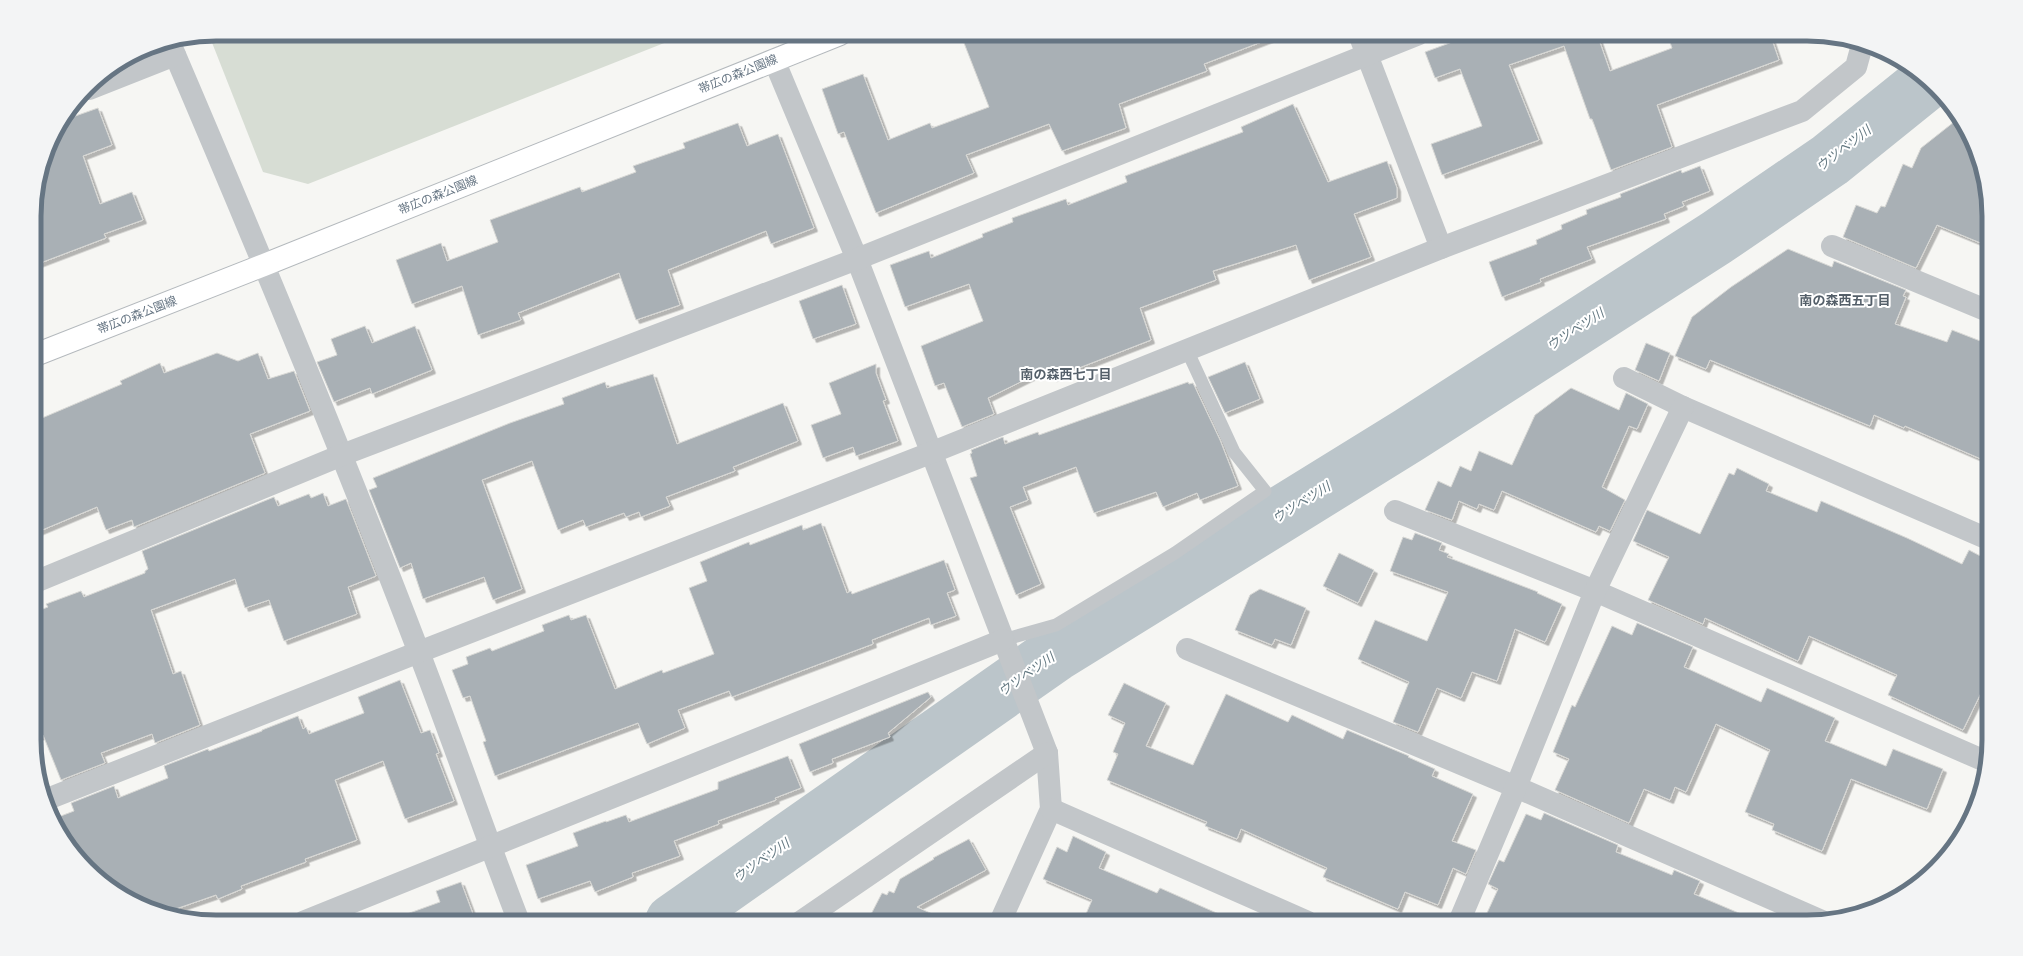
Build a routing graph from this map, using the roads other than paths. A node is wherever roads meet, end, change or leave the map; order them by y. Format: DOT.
graph roads {
  1 [pos="822,41"];
  2 [pos="1362,41"];
  3 [pos="1401,41"];
  4 [pos="172,49"];
  5 [pos="1861,49"];
  6 [pos="1367,54"];
  7 [pos="774,60"];
  8 [pos="103,82"];
  9 [pos="1832,246"];
  10 [pos="1441,248"];
  11 [pos="857,259"];
  12 [pos="264,265"];
  13 [pos="1982,308"];
  14 [pos="1187,350"];
  15 [pos="41,352"];
  16 [pos="1624,378"];
  17 [pos="1683,407"];
  18 [pos="933,452"];
  19 [pos="342,455"];
  20 [pos="1395,511"];
  21 [pos="1982,536"];
  22 [pos="41,580"];
  23 [pos="1595,591"];
  24 [pos="1003,640"];
  25 [pos="1187,649"];
  26 [pos="419,652"];
  27 [pos="1047,753"];
  28 [pos="1981,759"];
  29 [pos="1516,787"];
  30 [pos="51,798"];
  31 [pos="1051,809"];
  32 [pos="490,847"];
  33 [pos="320,915"];
  34 [pos="516,915"];
  35 [pos="810,915"];
  36 [pos="1003,915"];
  37 [pos="1292,915"];
  38 [pos="1462,915"];
  39 [pos="1808,915"];
  1 -- 7 [label="main road, 帯広の森公園線"];
  2 -- 6 [label="street"];
  3 -- 6 [label="street"];
  4 -- 8 [label="street"];
  4 -- 12 [label="street"];
  5 -- 10 [label="street"];
  6 -- 10 [label="street"];
  6 -- 11 [label="street"];
  7 -- 11 [label="street"];
  7 -- 12 [label="main road, 帯広の森公園線"];
  9 -- 13 [label="street"];
  10 -- 14 [label="street"];
  11 -- 18 [label="street"];
  11 -- 19 [label="street"];
  12 -- 15 [label="main road, 帯広の森公園線"];
  12 -- 19 [label="street"];
  14 -- 18 [label="street"];
  14 -- 24 [label="lane"];
  16 -- 17 [label="street"];
  17 -- 21 [label="street"];
  17 -- 23 [label="street"];
  18 -- 24 [label="street"];
  18 -- 26 [label="street"];
  19 -- 22 [label="street"];
  19 -- 26 [label="street"];
  20 -- 23 [label="street"];
  23 -- 28 [label="street"];
  23 -- 29 [label="street"];
  24 -- 27 [label="street"];
  24 -- 32 [label="street"];
  25 -- 29 [label="street"];
  26 -- 30 [label="street"];
  26 -- 32 [label="street"];
  27 -- 31 [label="street"];
  27 -- 35 [label="street"];
  29 -- 38 [label="street"];
  29 -- 39 [label="street"];
  31 -- 36 [label="street"];
  31 -- 37 [label="street"];
  32 -- 33 [label="street"];
  32 -- 34 [label="street"];
}
